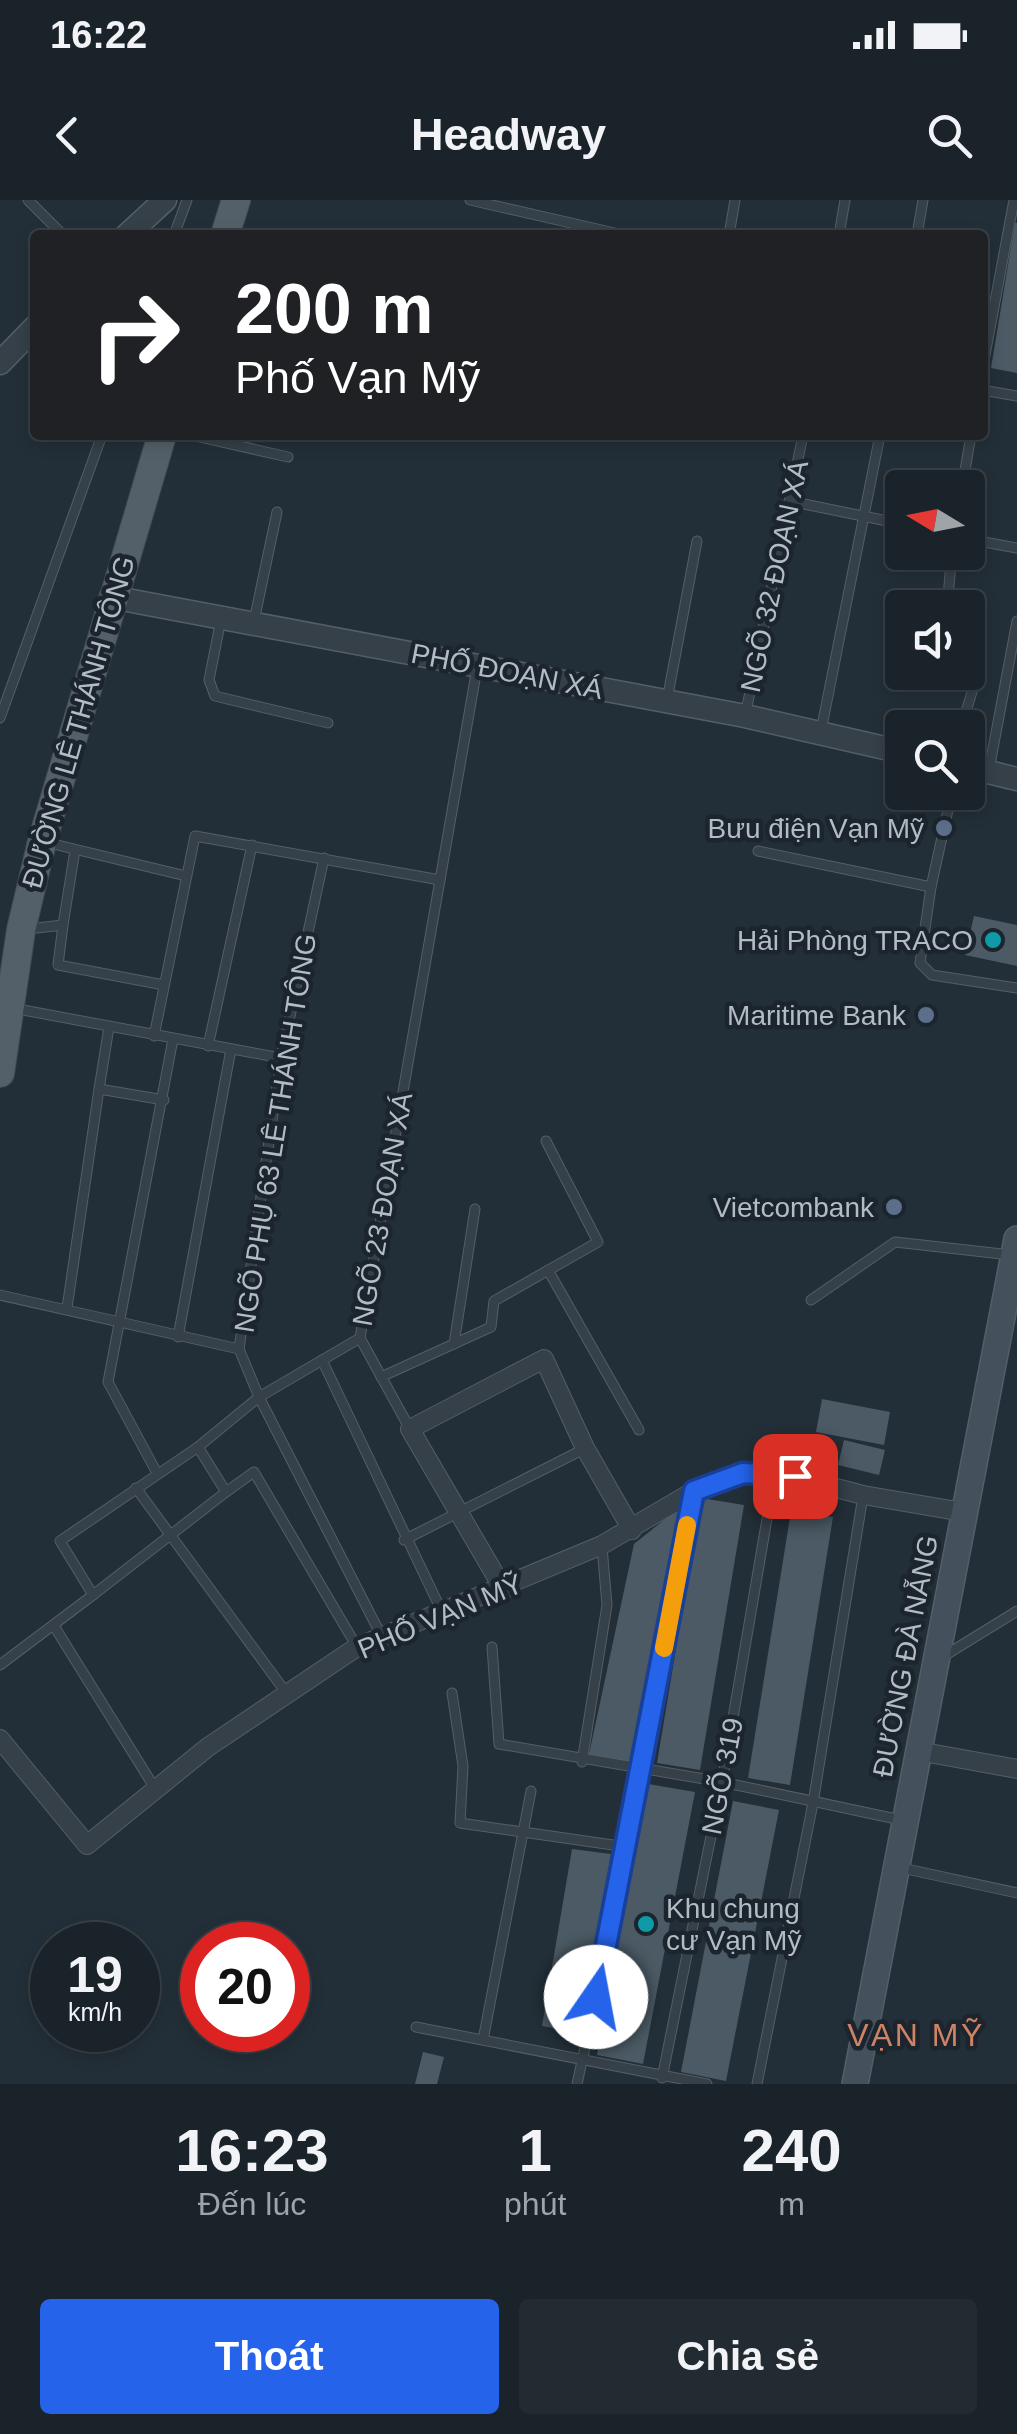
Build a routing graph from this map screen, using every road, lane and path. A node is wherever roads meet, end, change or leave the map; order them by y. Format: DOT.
graph roads {
  1 [pos="28,200"];
  2 [pos="165,200"];
  3 [pos="187,200"];
  4 [pos="236,200"];
  5 [pos="470,200"];
  6 [pos="735,200"];
  7 [pos="844,200"];
  8 [pos="923,200"];
  9 [pos="1014,200"];
  10 [pos="57,230"];
  11 [pos="132,230"];
  12 [pos="176,230"];
  13 [pos="227,230"];
  14 [pos="602,230"];
  15 [pos="730,230"];
  16 [pos="840,230"];
  17 [pos="917,230"];
  18 [pos="30,332"];
  19 [pos="988,339"];
  20 [pos="0,363"];
  21 [pos="988,391"];
  22 [pos="1017,396"];
  23 [pos="100,440"];
  24 [pos="160,440"];
  25 [pos="213,440"];
  26 [pos="802,440"];
  27 [pos="879,440"];
  28 [pos="970,440"];
  29 [pos="288,457"];
  30 [pos="965,470"];
  31 [pos="789,501"];
  32 [pos="277,512"];
  33 [pos="866,516"];
  34 [pos="885,520"];
  35 [pos="985,541"];
  36 [pos="697,542"];
  37 [pos="1017,548"];
  38 [pos="111,597"];
  39 [pos="222,618"];
  40 [pos="1017,621"];
  41 [pos="253,623"];
  42 [pos="478,665"];
  43 [pos="666,702"];
  44 [pos="745,716"];
  45 [pos="0,718"];
  46 [pos="328,723"];
  47 [pos="820,734"];
  48 [pos="985,743"];
  49 [pos="885,748"];
  50 [pos="985,772"];
  51 [pos="1017,779"];
  52 [pos="948,810"];
  53 [pos="42,842"];
  54 [pos="252,845"];
  55 [pos="75,850"];
  56 [pos="758,851"];
  57 [pos="324,858"];
  58 [pos="186,876"];
  59 [pos="440,880"];
  60 [pos="930,887"];
  61 [pos="62,925"];
  62 [pos="20,930"];
  63 [pos="164,985"];
  64 [pos="1017,988"];
  65 [pos="10,1008"];
  66 [pos="109,1027"];
  67 [pos="154,1036"];
  68 [pos="173,1040"];
  69 [pos="208,1046"];
  70 [pos="232,1049"];
  71 [pos="282,1058"];
  72 [pos="0,1073"];
  73 [pos="98,1088"];
  74 [pos="164,1100"];
  75 [pos="546,1141"];
  76 [pos="475,1209"];
  77 [pos="1015,1247"];
  78 [pos="548,1270"];
  79 [pos="0,1295"];
  80 [pos="811,1300"];
  81 [pos="68,1308"];
  82 [pos="121,1323"];
  83 [pos="178,1337"];
  84 [pos="360,1338"];
  85 [pos="454,1344"];
  86 [pos="239,1349"];
  87 [pos="322,1360"];
  88 [pos="381,1377"];
  89 [pos="258,1396"];
  90 [pos="410,1429"];
  91 [pos="639,1430"];
  92 [pos="198,1447"];
  93 [pos="585,1448"];
  94 [pos="776,1472"];
  95 [pos="157,1473"];
  96 [pos="136,1488"];
  97 [pos="694,1491"];
  98 [pos="226,1492"];
  99 [pos="863,1495"];
  100 [pos="963,1512"];
  101 [pos="463,1514"];
  102 [pos="632,1530"];
  103 [pos="172,1537"];
  104 [pos="404,1540"];
  105 [pos="602,1545"];
  106 [pos="504,1590"];
  107 [pos="93,1595"];
  108 [pos="1017,1611"];
  109 [pos="443,1614"];
  110 [pos="54,1626"];
  111 [pos="382,1636"];
  112 [pos="358,1647"];
  113 [pos="492,1647"];
  114 [pos="933,1663"];
  115 [pos="0,1665"];
  116 [pos="452,1692"];
  117 [pos="289,1696"];
  118 [pos="0,1739"];
  119 [pos="918,1751"];
  120 [pos="582,1762"];
  121 [pos="1017,1769"];
  122 [pos="642,1771"];
  123 [pos="722,1782"];
  124 [pos="531,1791"];
  125 [pos="157,1792"];
  126 [pos="812,1803"];
  127 [pos="905,1821"];
  128 [pos="524,1832"];
  129 [pos="627,1847"];
  130 [pos="899,1868"];
  131 [pos="1017,1893"];
  132 [pos="416,2027"];
  133 [pos="483,2040"];
  134 [pos="582,2062"];
  135 [pos="662,2078"];
  136 [pos="578,2084"];
  137 [pos="707,2084"];
  138 [pos="756,2084"];
  139 [pos="855,2084"];
  1 -- 10 [label="lane"];
  2 -- 11 [label="street"];
  3 -- 12 [label="lane"];
  4 -- 13 [label="main road"];
  5 -- 14 [label="lane"];
  6 -- 15 [label="lane"];
  7 -- 16 [label="lane"];
  8 -- 17 [label="lane"];
  9 -- 19 [label="lane"];
  18 -- 20 [label="street"];
  21 -- 22 [label="lane"];
  23 -- 45 [label="lane"];
  24 -- 38 [label="main road, ĐƯỜNG LÊ THÁNH TÔNG"];
  25 -- 29 [label="lane"];
  26 -- 31 [label="lane, NGÕ 32 ĐOẠN XÁ"];
  27 -- 33 [label="lane"];
  28 -- 30 [label="lane"];
  31 -- 33 [label="lane"];
  31 -- 44 [label="lane, NGÕ 32 ĐOẠN XÁ"];
  32 -- 41 [label="lane"];
  33 -- 34 [label="lane"];
  33 -- 47 [label="lane"];
  35 -- 37 [label="lane"];
  36 -- 43 [label="lane"];
  38 -- 39 [label="street, PHỐ ĐOẠN XÁ"];
  38 -- 53 [label="main road, ĐƯỜNG LÊ THÁNH TÔNG"];
  39 -- 41 [label="street, PHỐ ĐOẠN XÁ"];
  39 -- 46 [label="lane"];
  40 -- 48 [label="lane"];
  41 -- 42 [label="street, PHỐ ĐOẠN XÁ"];
  42 -- 43 [label="street, PHỐ ĐOẠN XÁ"];
  42 -- 59 [label="lane, NGÕ 23 ĐOẠN XÁ"];
  43 -- 44 [label="street, PHỐ ĐOẠN XÁ"];
  44 -- 47 [label="street, PHỐ ĐOẠN XÁ"];
  47 -- 49 [label="street, PHỐ ĐOẠN XÁ"];
  50 -- 51 [label="street"];
  52 -- 60 [label="lane"];
  53 -- 55 [label="lane"];
  53 -- 62 [label="main road, ĐƯỜNG LÊ THÁNH TÔNG"];
  54 -- 57 [label="lane"];
  54 -- 58 [label="lane"];
  54 -- 69 [label="lane"];
  55 -- 58 [label="lane"];
  55 -- 61 [label="lane"];
  56 -- 60 [label="lane"];
  57 -- 59 [label="lane"];
  57 -- 71 [label="lane, NGÕ PHỤ 63 LÊ THÁNH TÔNG"];
  58 -- 63 [label="lane"];
  59 -- 84 [label="lane, NGÕ 23 ĐOẠN XÁ"];
  60 -- 64 [label="lane"];
  61 -- 62 [label="lane"];
  61 -- 63 [label="lane"];
  62 -- 65 [label="main road, ĐƯỜNG LÊ THÁNH TÔNG"];
  63 -- 67 [label="lane"];
  65 -- 66 [label="lane"];
  65 -- 72 [label="main road, ĐƯỜNG LÊ THÁNH TÔNG"];
  66 -- 67 [label="lane"];
  66 -- 73 [label="lane"];
  67 -- 68 [label="lane"];
  68 -- 69 [label="lane"];
  68 -- 74 [label="lane"];
  69 -- 70 [label="lane"];
  70 -- 71 [label="lane"];
  70 -- 83 [label="lane"];
  71 -- 86 [label="lane, NGÕ PHỤ 63 LÊ THÁNH TÔNG"];
  73 -- 74 [label="lane"];
  73 -- 81 [label="lane"];
  74 -- 82 [label="lane"];
  75 -- 78 [label="lane"];
  76 -- 85 [label="lane"];
  77 -- 80 [label="lane"];
  77 -- 100 [label="main road, ĐƯỜNG ĐÀ NẴNG"];
  78 -- 85 [label="lane"];
  78 -- 91 [label="lane"];
  79 -- 81 [label="lane"];
  81 -- 82 [label="lane"];
  82 -- 83 [label="lane"];
  82 -- 95 [label="lane"];
  83 -- 86 [label="lane"];
  84 -- 87 [label="lane, NGÕ 23 ĐOẠN XÁ"];
  84 -- 88 [label="lane"];
  85 -- 88 [label="lane"];
  86 -- 89 [label="lane"];
  87 -- 89 [label="lane, NGÕ 23 ĐOẠN XÁ"];
  87 -- 104 [label="lane"];
  88 -- 90 [label="lane"];
  89 -- 92 [label="lane, NGÕ 23 ĐOẠN XÁ"];
  89 -- 111 [label="lane"];
  90 -- 93 [label="street"];
  90 -- 101 [label="street"];
  92 -- 95 [label="lane, NGÕ 23 ĐOẠN XÁ"];
  92 -- 98 [label="lane"];
  93 -- 101 [label="lane"];
  93 -- 102 [label="street"];
  94 -- 97 [label="street, PHỐ VẠN MỸ"];
  94 -- 99 [label="street, PHỐ VẠN MỸ"];
  94 -- 123 [label="lane, NGÕ 319"];
  95 -- 96 [label="lane, NGÕ 23 ĐOẠN XÁ"];
  96 -- 103 [label="lane"];
  96 -- 107 [label="lane, NGÕ 23 ĐOẠN XÁ"];
  97 -- 102 [label="street, PHỐ VẠN MỸ"];
  97 -- 122 [label="lane"];
  98 -- 103 [label="lane"];
  98 -- 112 [label="lane"];
  99 -- 100 [label="street, PHỐ VẠN MỸ"];
  99 -- 126 [label="lane"];
  100 -- 114 [label="main road, ĐƯỜNG ĐÀ NẴNG"];
  101 -- 104 [label="lane"];
  101 -- 106 [label="street"];
  102 -- 105 [label="street, PHỐ VẠN MỸ"];
  103 -- 107 [label="lane"];
  103 -- 117 [label="lane"];
  104 -- 109 [label="lane"];
  105 -- 106 [label="street, PHỐ VẠN MỸ"];
  105 -- 120 [label="lane"];
  106 -- 109 [label="street, PHỐ VẠN MỸ"];
  107 -- 110 [label="lane"];
  108 -- 114 [label="lane"];
  109 -- 111 [label="street, PHỐ VẠN MỸ"];
  110 -- 115 [label="lane"];
  110 -- 125 [label="lane"];
  111 -- 112 [label="street, PHỐ VẠN MỸ"];
  112 -- 117 [label="street, PHỐ VẠN MỸ"];
  113 -- 120 [label="lane"];
  114 -- 119 [label="main road, ĐƯỜNG ĐÀ NẴNG"];
  116 -- 128 [label="lane"];
  117 -- 125 [label="street, PHỐ VẠN MỸ"];
  118 -- 125 [label="street, PHỐ VẠN MỸ"];
  119 -- 121 [label="street"];
  119 -- 127 [label="main road, ĐƯỜNG ĐÀ NẴNG"];
  120 -- 122 [label="lane"];
  122 -- 123 [label="lane"];
  122 -- 129 [label="lane"];
  123 -- 126 [label="lane"];
  123 -- 135 [label="lane, NGÕ 319"];
  124 -- 128 [label="lane"];
  126 -- 127 [label="lane"];
  126 -- 138 [label="lane"];
  127 -- 130 [label="main road, ĐƯỜNG ĐÀ NẴNG"];
  128 -- 129 [label="lane"];
  128 -- 133 [label="lane"];
  129 -- 134 [label="lane"];
  130 -- 131 [label="lane"];
  130 -- 139 [label="main road, ĐƯỜNG ĐÀ NẴNG"];
  132 -- 133 [label="lane"];
  133 -- 134 [label="lane"];
  134 -- 135 [label="lane"];
  134 -- 136 [label="lane"];
  135 -- 137 [label="lane"];
}
